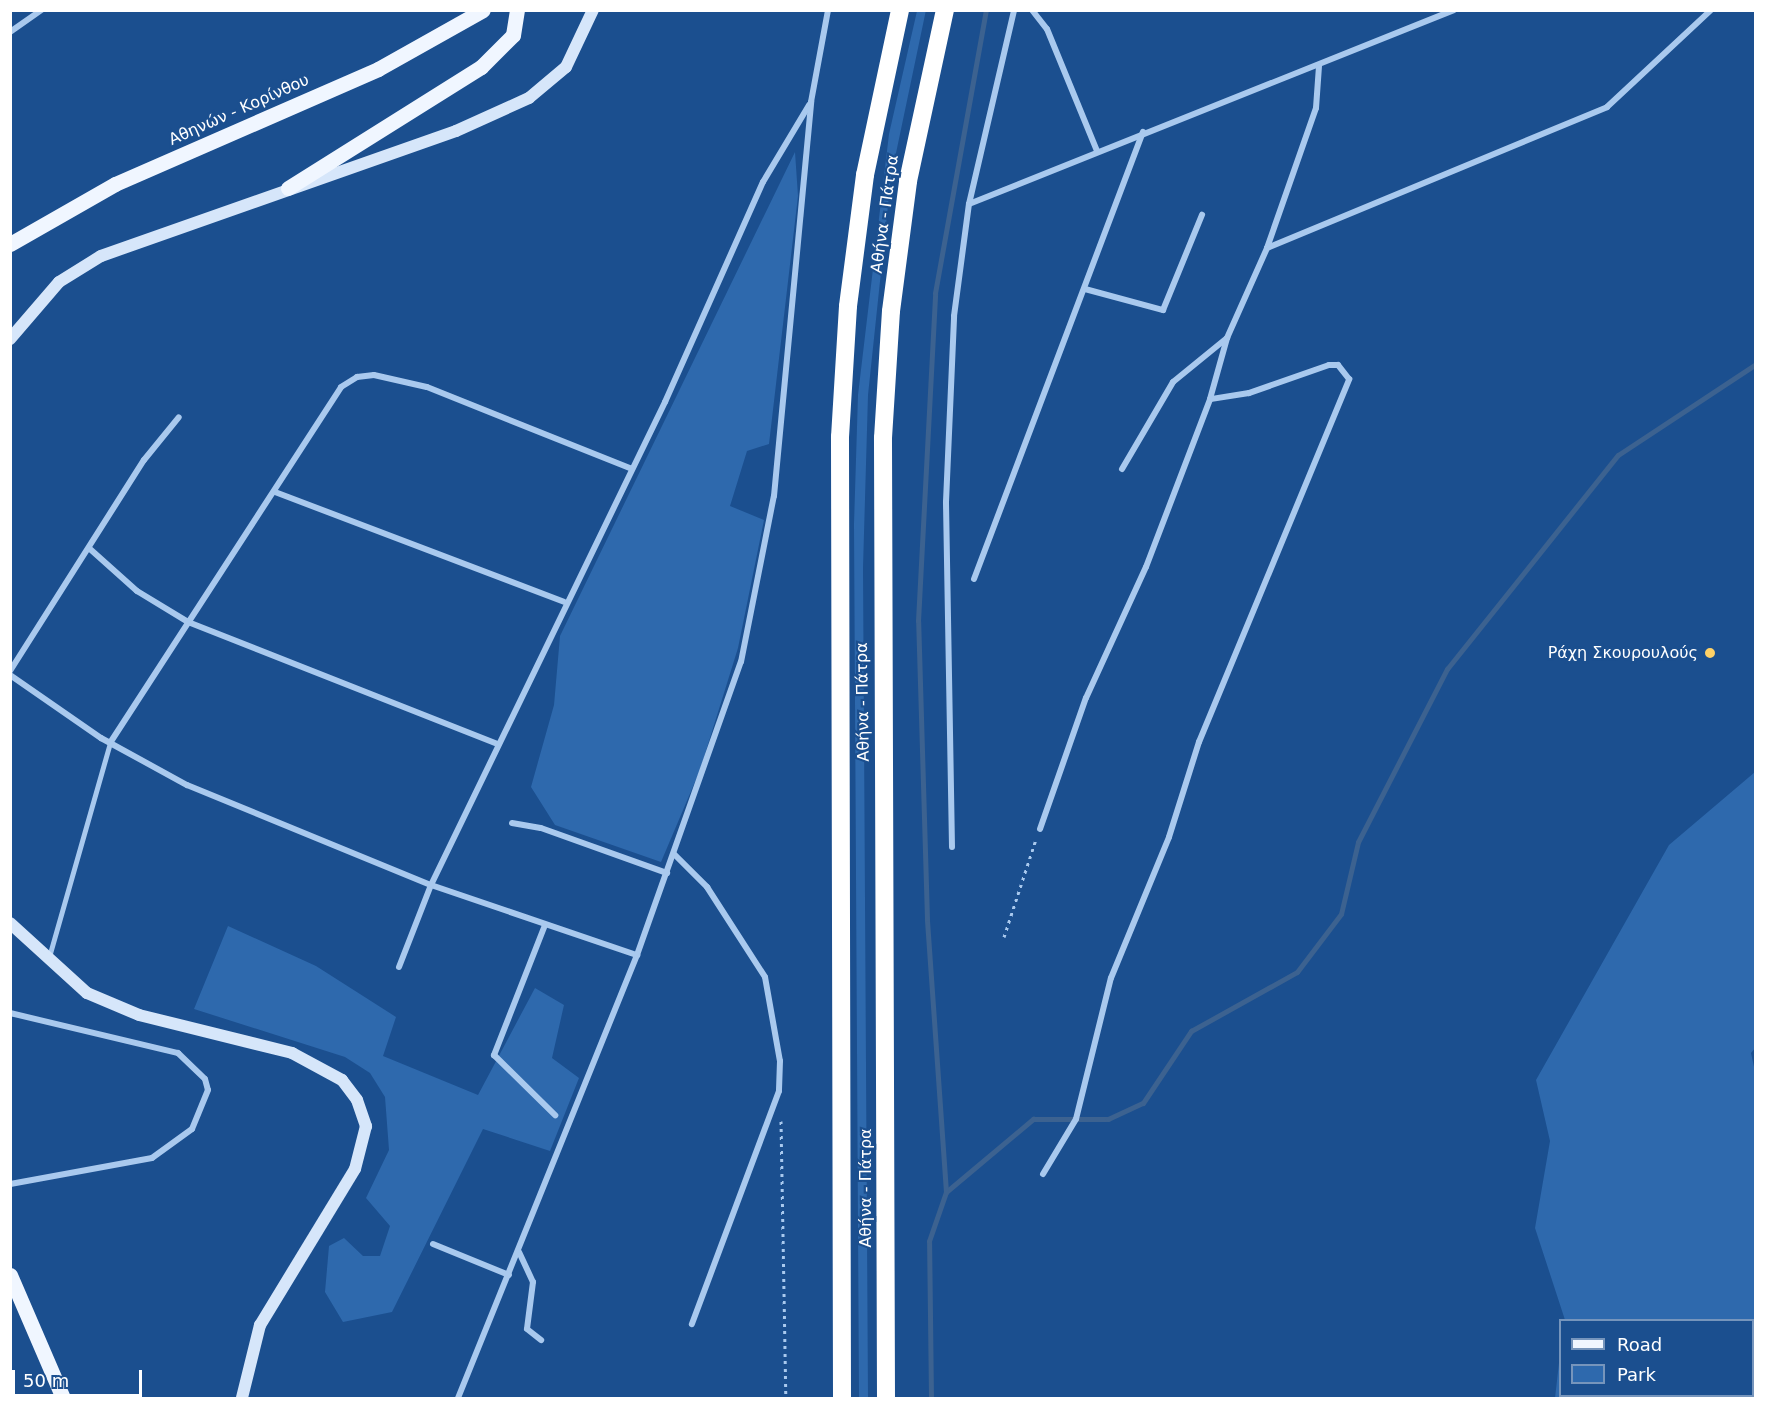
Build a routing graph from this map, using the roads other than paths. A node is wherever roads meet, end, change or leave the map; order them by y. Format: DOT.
graph roads {
  1 [pos="42,10"];
  2 [pos="483,10"];
  3 [pos="517,10"];
  4 [pos="592,10"];
  5 [pos="828,10"];
  6 [pos="900,10"];
  7 [pos="945,10"];
  8 [pos="1014,10"];
  9 [pos="1044,10"];
  10 [pos="1454,10"];
  11 [pos="1711,10"];
  12 [pos="1034,12"];
  13 [pos="10,33"];
  14 [pos="1318,66"];
  15 [pos="811,102"];
  16 [pos="1143,132"];
  17 [pos="1097,151"];
  18 [pos="288,188"];
  19 [pos="969,204"];
  20 [pos="1202,214"];
  21 [pos="10,244"];
  22 [pos="1267,248"];
  23 [pos="1085,289"];
  24 [pos="1227,338"];
  25 [pos="10,339"];
  26 [pos="1210,399"];
  27 [pos="179,417"];
  28 [pos="630,468"];
  29 [pos="1122,469"];
  30 [pos="274,492"];
  31 [pos="90,549"];
  32 [pos="974,579"];
  33 [pos="564,602"];
  34 [pos="188,622"];
  35 [pos="10,673"];
  36 [pos="110,743"];
  37 [pos="497,744"];
  38 [pos="512,823"];
  39 [pos="1040,829"];
  40 [pos="952,847"];
  41 [pos="674,854"];
  42 [pos="667,873"];
  43 [pos="430,885"];
  44 [pos="10,923"];
  45 [pos="545,925"];
  46 [pos="637,955"];
  47 [pos="48,960"];
  48 [pos="399,967"];
  49 [pos="10,1012"];
  50 [pos="555,1115"];
  51 [pos="1043,1174"];
  52 [pos="10,1184"];
  53 [pos="433,1244"];
  54 [pos="519,1252"];
  55 [pos="10,1275"];
  56 [pos="509,1275"];
  57 [pos="692,1324"];
  58 [pos="541,1340"];
  59 [pos="63,1398"];
  60 [pos="242,1398"];
  61 [pos="458,1398"];
  62 [pos="842,1398"];
  63 [pos="886,1398"];
  1 -- 13 [label="street"];
  2 -- 21 [label="main road, Αθηνών - Κορίνθου"];
  3 -- 18 [label="main road"];
  4 -- 18 [label="street"];
  5 -- 15 [label="street"];
  6 -- 62 [label="highway, Αθήνα - Πάτρα"];
  7 -- 63 [label="highway, Αθήνα - Πάτρα"];
  8 -- 19 [label="street"];
  9 -- 12 [label="street"];
  10 -- 14 [label="street"];
  11 -- 22 [label="street"];
  12 -- 17 [label="street"];
  14 -- 16 [label="street"];
  14 -- 22 [label="street"];
  15 -- 28 [label="street"];
  15 -- 41 [label="street"];
  16 -- 17 [label="street"];
  16 -- 23 [label="street"];
  17 -- 19 [label="street"];
  18 -- 25 [label="street"];
  19 -- 40 [label="street"];
  20 -- 23 [label="street"];
  22 -- 24 [label="street"];
  23 -- 32 [label="street"];
  24 -- 26 [label="street"];
  24 -- 29 [label="street"];
  26 -- 39 [label="street"];
  26 -- 51 [label="street"];
  27 -- 31 [label="street"];
  28 -- 30 [label="street"];
  28 -- 33 [label="street"];
  30 -- 33 [label="street"];
  30 -- 34 [label="street"];
  31 -- 34 [label="street"];
  31 -- 35 [label="street"];
  33 -- 37 [label="street"];
  34 -- 36 [label="street"];
  34 -- 37 [label="street"];
  35 -- 36 [label="street"];
  36 -- 43 [label="street"];
  36 -- 47 [label="lane"];
  37 -- 43 [label="street"];
  38 -- 42 [label="street"];
  41 -- 42 [label="street"];
  41 -- 57 [label="street"];
  42 -- 46 [label="street"];
  43 -- 45 [label="street"];
  43 -- 48 [label="street"];
  44 -- 47 [label="street"];
  45 -- 46 [label="street"];
  45 -- 50 [label="street"];
  46 -- 54 [label="street"];
  47 -- 60 [label="street"];
  49 -- 52 [label="street"];
  53 -- 56 [label="street"];
  54 -- 56 [label="street"];
  54 -- 58 [label="street"];
  55 -- 59 [label="main road"];
  56 -- 61 [label="street"];
}
